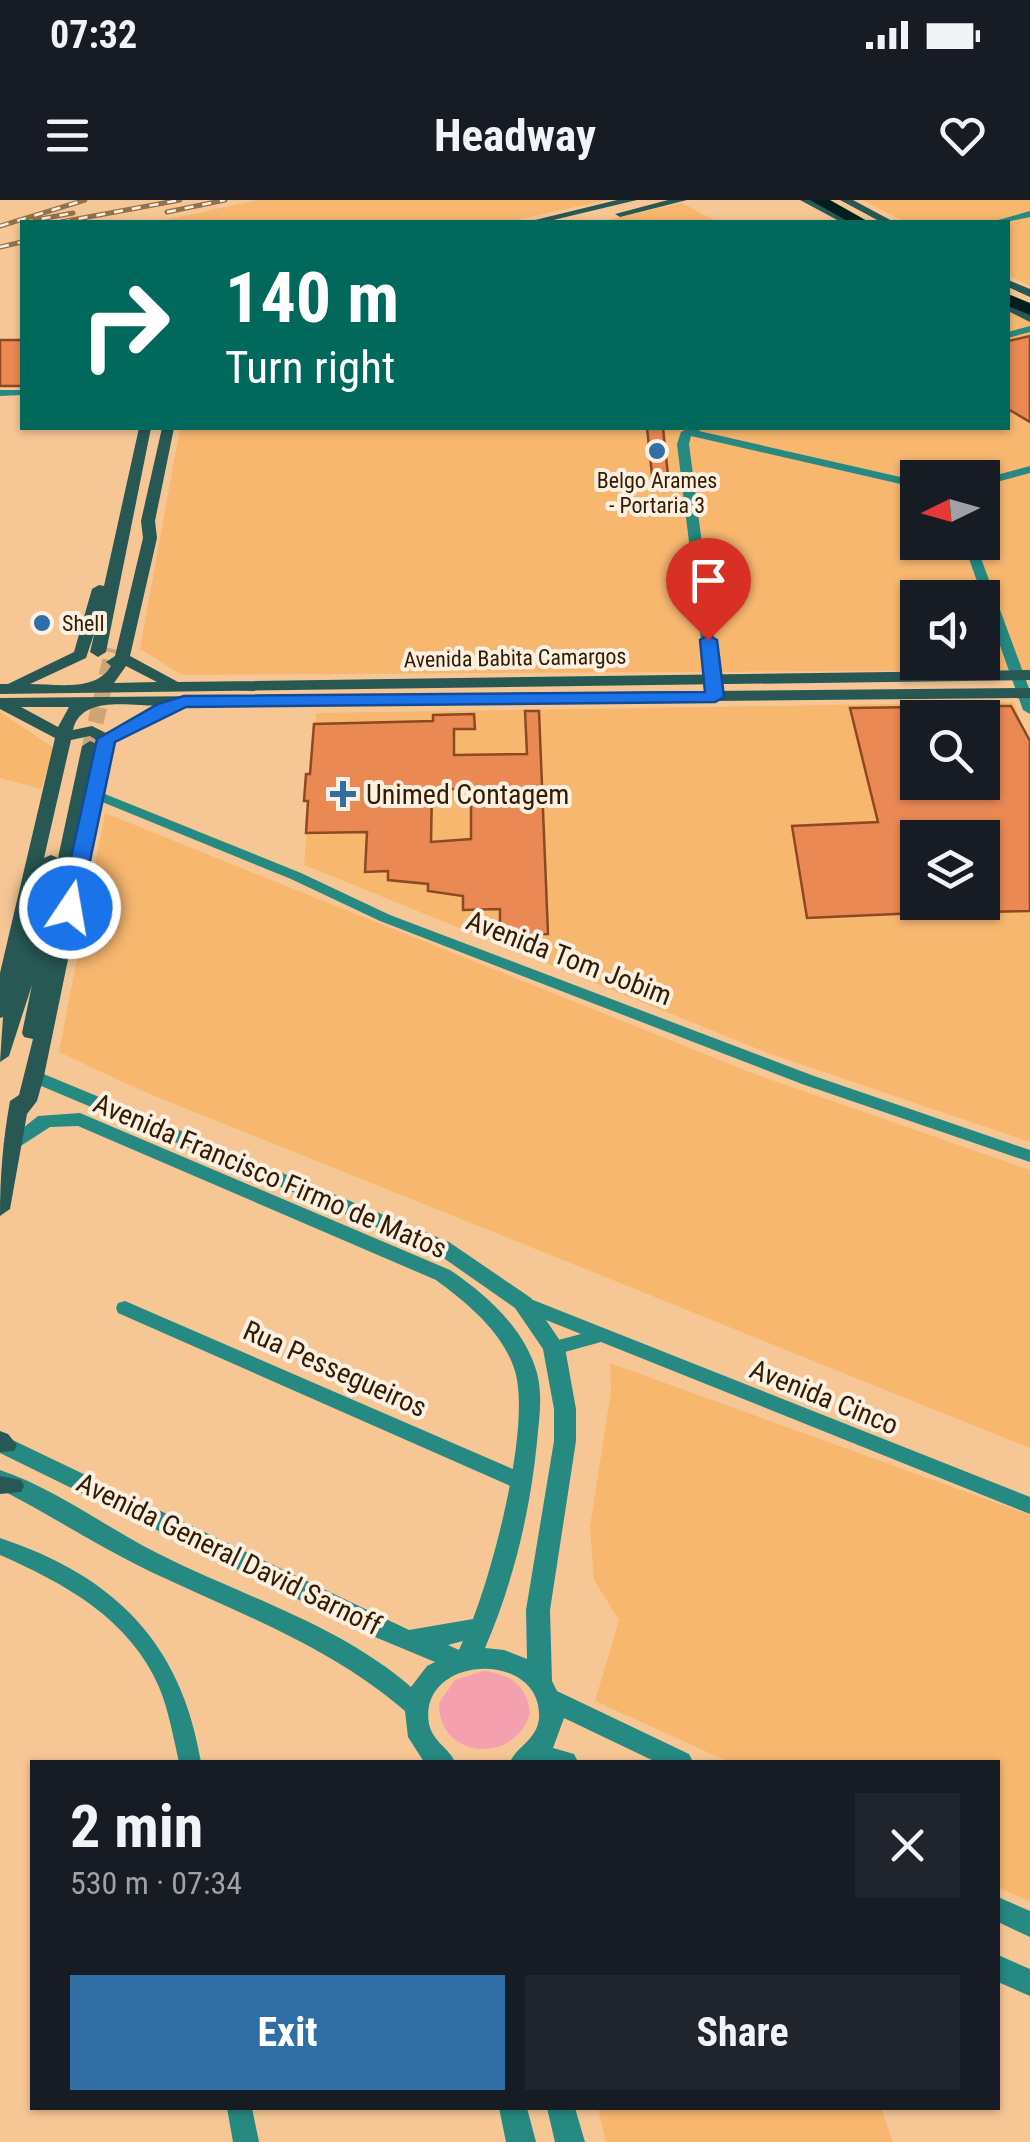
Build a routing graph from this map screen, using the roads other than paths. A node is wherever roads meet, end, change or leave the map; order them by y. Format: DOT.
graph roads {
  1 [pos="632,200"];
  2 [pos="682,200"];
  3 [pos="804,200"];
  4 [pos="818,200"];
  5 [pos="833,200"];
  6 [pos="845,200"];
  7 [pos="1030,214"];
  8 [pos="568,215"];
  9 [pos="555,220"];
  10 [pos="579,220"];
  11 [pos="593,220"];
  12 [pos="844,220"];
  13 [pos="858,220"];
  14 [pos="872,220"];
  15 [pos="885,220"];
  16 [pos="1004,220"];
  17 [pos="144,430"];
  18 [pos="168,430"];
  19 [pos="692,430"];
  20 [pos="1030,469"];
  21 [pos="1000,478"];
  22 [pos="900,481"];
  23 [pos="976,560"];
  24 [pos="104,653"];
  25 [pos="1024,676"];
  26 [pos="714,679"];
  27 [pos="174,685"];
  28 [pos="123,686"];
  29 [pos="102,687"];
  30 [pos="1027,693"];
  31 [pos="2,696"];
  32 [pos="715,697"];
  33 [pos="184,701"];
  34 [pos="63,703"];
  35 [pos="81,703"];
  36 [pos="1030,710"];
  37 [pos="84,742"];
  38 [pos="95,794"];
  39 [pos="0,1012"];
  40 [pos="0,1056"];
  41 [pos="34,1076"];
  42 [pos="18,1114"];
  43 [pos="13,1144"];
  44 [pos="1030,1156"];
  45 [pos="0,1208"];
  46 [pos="523,1303"];
  47 [pos="125,1308"];
  48 [pos="598,1336"];
  49 [pos="554,1348"];
  50 [pos="2,1442"];
  51 [pos="522,1482"];
  52 [pos="4,1483"];
  53 [pos="1030,1506"];
  54 [pos="0,1546"];
  55 [pos="484,1626"];
  56 [pos="407,1639"];
  57 [pos="463,1660"];
  58 [pos="545,1691"];
  59 [pos="416,1706"];
  60 [pos="528,1759"];
  61 [pos="190,1760"];
  62 [pos="439,1760"];
  63 [pos="676,1760"];
  64 [pos="1000,1910"];
  65 [pos="1030,1924"];
  66 [pos="1000,1969"];
  67 [pos="1030,1984"];
  68 [pos="240,2110"];
  69 [pos="513,2110"];
  70 [pos="562,2110"];
  71 [pos="246,2142"];
  72 [pos="520,2142"];
  73 [pos="570,2142"];
  1 -- 8 [label="main road"];
  2 -- 11 [label="main road"];
  3 -- 12 [label="main road"];
  4 -- 13 [label="highway"];
  5 -- 14 [label="highway"];
  6 -- 15 [label="main road"];
  7 -- 16 [label="street"];
  8 -- 9 [label="main road"];
  8 -- 10 [label="main road"];
  17 -- 24 [label="main road"];
  18 -- 24 [label="main road"];
  19 -- 22 [label="street"];
  19 -- 26 [label="street"];
  20 -- 21 [label="street"];
  23 -- 25 [label="street"];
  24 -- 27 [label="main road"];
  24 -- 29 [label="main road"];
  24 -- 31 [label="main road"];
  25 -- 26 [label="main road, Avenida Babita Camargos"];
  25 -- 30 [label="street"];
  26 -- 27 [label="main road, Avenida Babita Camargos"];
  26 -- 32 [label="street"];
  27 -- 28 [label="main road, Avenida Babita Camargos"];
  28 -- 29 [label="main road, Avenida Babita Camargos"];
  28 -- 35 [label="main road"];
  29 -- 31 [label="main road, Avenida Babita Camargos"];
  29 -- 34 [label="main road"];
  30 -- 32 [label="main road, Avenida Babita Camargos"];
  30 -- 36 [label="street"];
  31 -- 34 [label="main road, Avenida Babita Camargos"];
  31 -- 37 [label="main road"];
  32 -- 33 [label="main road, Avenida Babita Camargos"];
  33 -- 35 [label="main road, Avenida Babita Camargos"];
  33 -- 37 [label="main road"];
  34 -- 35 [label="main road, Avenida Babita Camargos"];
  35 -- 37 [label="main road"];
  37 -- 38 [label="main road"];
  37 -- 39 [label="main road"];
  37 -- 40 [label="main road"];
  37 -- 42 [label="main road"];
  38 -- 41 [label="main road"];
  38 -- 44 [label="street, Avenida Tom Jobim"];
  41 -- 42 [label="main road"];
  41 -- 46 [label="street, Avenida Francisco Firmo de Matos"];
  42 -- 43 [label="main road"];
  43 -- 45 [label="main road"];
  43 -- 51 [label="street, Avenida Francisco Firmo de Matos"];
  46 -- 48 [label="street, Avenida Cinco"];
  46 -- 49 [label="street, Avenida Francisco Firmo de Matos"];
  47 -- 51 [label="street, Rua Pessegueiros"];
  48 -- 49 [label="street"];
  48 -- 53 [label="street, Avenida Cinco"];
  49 -- 58 [label="street, Avenida Francisco Firmo de Matos"];
  50 -- 56 [label="street, Avenida General David Sarnoff"];
  51 -- 55 [label="street, Avenida Francisco Firmo de Matos"];
  52 -- 59 [label="street, Avenida General David Sarnoff"];
  54 -- 61 [label="street"];
  55 -- 56 [label="street"];
  55 -- 57 [label="street, Avenida Francisco Firmo de Matos"];
  56 -- 57 [label="street, Avenida General David Sarnoff"];
  57 -- 58 [label="street, Avenida General David Sarnoff"];
  57 -- 59 [label="street"];
  58 -- 60 [label="street, Avenida Francisco Firmo de Matos"];
  58 -- 63 [label="street"];
  59 -- 62 [label="street"];
  64 -- 65 [label="street"];
  66 -- 67 [label="street"];
  68 -- 71 [label="street"];
  69 -- 72 [label="street"];
  70 -- 73 [label="street"];
}
